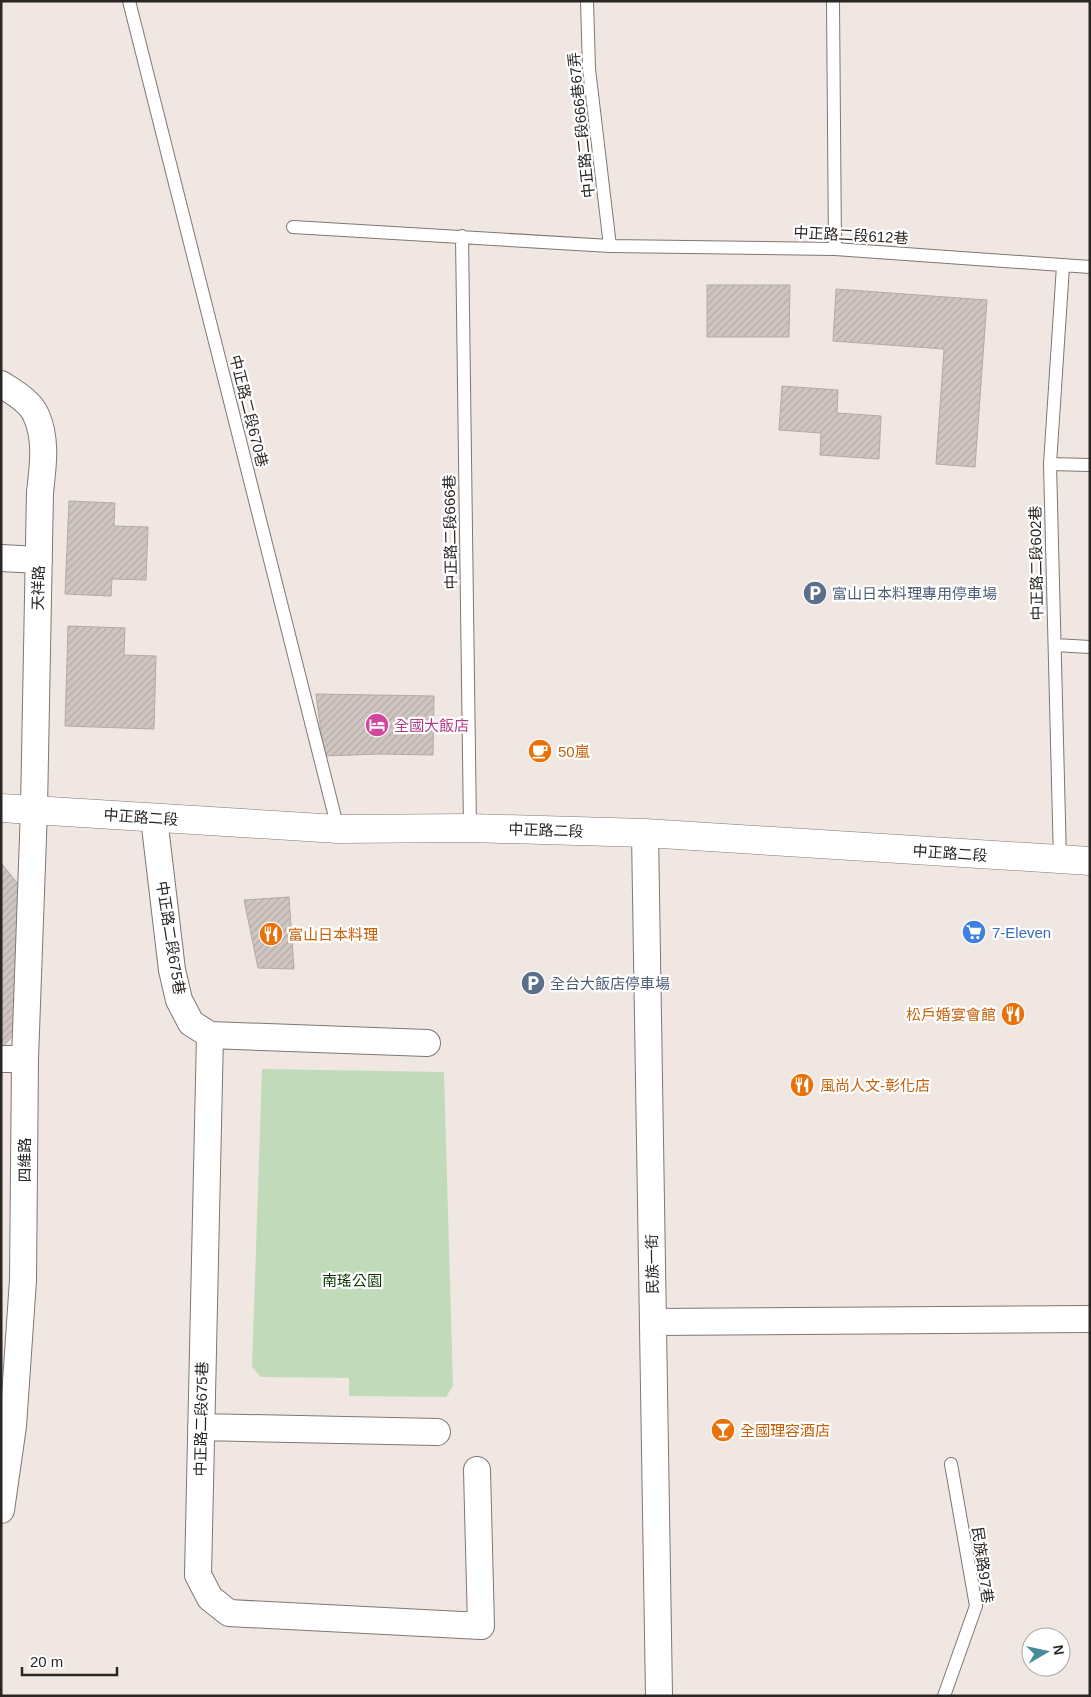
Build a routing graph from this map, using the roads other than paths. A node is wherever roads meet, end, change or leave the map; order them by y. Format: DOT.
graph roads {
  1 [pos="129,1"];
  2 [pos="587,1"];
  3 [pos="833,1"];
  4 [pos="293,227"];
  5 [pos="462,236"];
  6 [pos="610,246"];
  7 [pos="835,249"];
  8 [pos="1063,266"];
  9 [pos="1090,267"];
  10 [pos="1,384"];
  11 [pos="1050,464"];
  12 [pos="1090,466"];
  13 [pos="1,558"];
  14 [pos="39,560"];
  15 [pos="1055,645"];
  16 [pos="1090,647"];
  17 [pos="1,808"];
  18 [pos="34,809"];
  19 [pos="154,818"];
  20 [pos="470,828"];
  21 [pos="338,829"];
  22 [pos="645,833"];
  23 [pos="1060,860"];
  24 [pos="1090,861"];
  25 [pos="210,1035"];
  26 [pos="427,1043"];
  27 [pos="13,1059"];
  28 [pos="12,1279"];
  29 [pos="1090,1319"];
  30 [pos="653,1322"];
  31 [pos="201,1427"];
  32 [pos="437,1432"];
  33 [pos="951,1464"];
  34 [pos="477,1470"];
  35 [pos="1,1510"];
  36 [pos="659,1696"];
  37 [pos="944,1696"];
  1 -- 21 [label="lane, 中正路二段670巷"];
  2 -- 6 [label="lane, 中正路二段666巷67弄"];
  3 -- 7 [label="lane"];
  4 -- 5 [label="lane"];
  5 -- 6 [label="lane"];
  5 -- 20 [label="lane, 中正路二段666巷"];
  6 -- 7 [label="lane, 中正路二段612巷"];
  7 -- 8 [label="lane, 中正路二段612巷"];
  8 -- 9 [label="lane, 中正路二段612巷"];
  8 -- 11 [label="lane, 中正路二段602巷"];
  10 -- 14 [label="street, 天祥路"];
  11 -- 12 [label="lane"];
  11 -- 15 [label="lane, 中正路二段602巷"];
  13 -- 14 [label="street"];
  14 -- 18 [label="street, 天祥路"];
  15 -- 16 [label="lane"];
  15 -- 23 [label="lane, 中正路二段602巷"];
  17 -- 18 [label="street, 中正路二段"];
  18 -- 19 [label="street, 中正路二段"];
  18 -- 27 [label="street, 四維路"];
  19 -- 21 [label="street, 中正路二段"];
  19 -- 25 [label="street, 中正路二段675巷"];
  20 -- 21 [label="street, 中正路二段"];
  20 -- 22 [label="street, 中正路二段"];
  22 -- 23 [label="street, 中正路二段"];
  22 -- 30 [label="street, 民族一街"];
  23 -- 24 [label="street, 中正路二段"];
  25 -- 26 [label="street"];
  25 -- 31 [label="street, 中正路二段675巷"];
  27 -- 28 [label="street, 四維路"];
  28 -- 35 [label="street, 四維路"];
  29 -- 30 [label="street"];
  30 -- 36 [label="street, 民族一街"];
  31 -- 32 [label="street"];
  31 -- 34 [label="street, 中正路二段675巷"];
  33 -- 37 [label="lane, 民族路97巷"];
}
